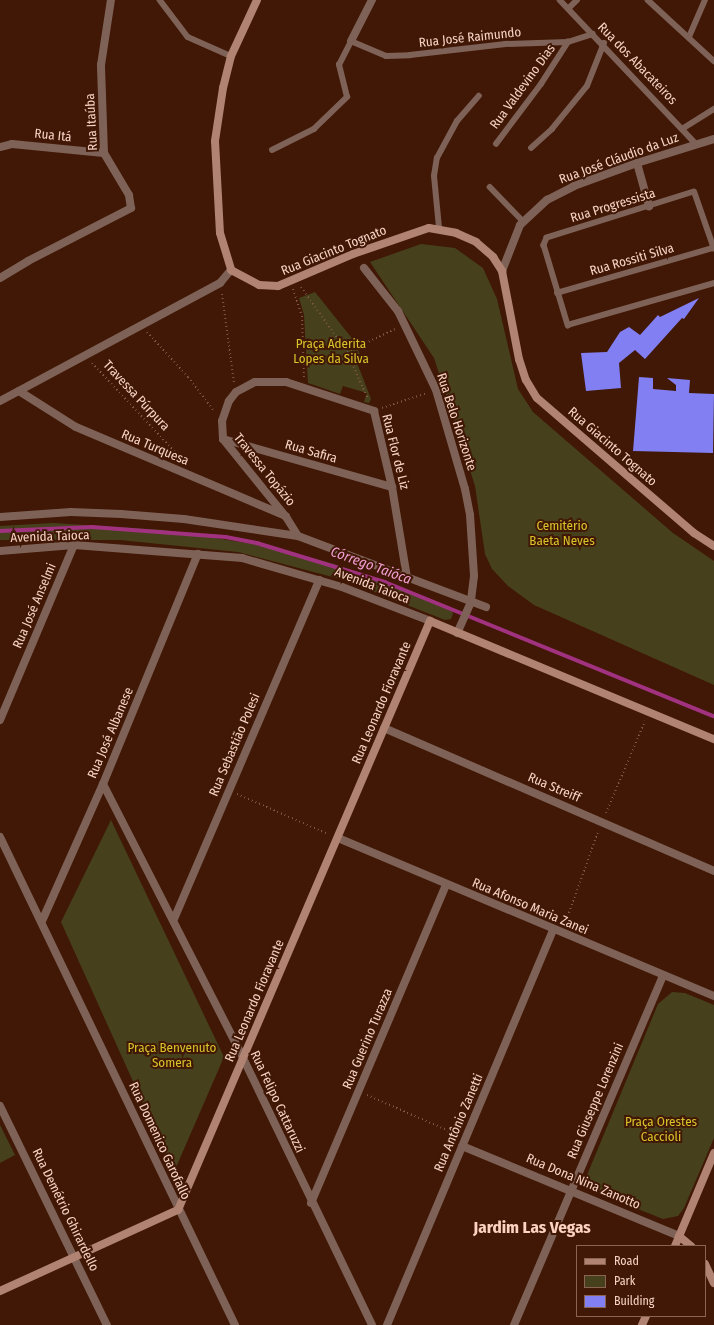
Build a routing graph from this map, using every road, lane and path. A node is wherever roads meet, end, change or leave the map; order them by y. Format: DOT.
graph roads {
  1 [pos="111,0"];
  2 [pos="160,0"];
  3 [pos="257,0"];
  4 [pos="372,0"];
  5 [pos="560,0"];
  6 [pos="577,0"];
  7 [pos="648,0"];
  8 [pos="705,0"];
  9 [pos="569,8"];
  10 [pos="593,34"];
  11 [pos="689,37"];
  12 [pos="351,41"];
  13 [pos="568,42"];
  14 [pos="604,43"];
  15 [pos="231,56"];
  16 [pos="714,61"];
  17 [pos="479,96"];
  18 [pos="714,109"];
  19 [pos="682,129"];
  20 [pos="714,140"];
  21 [pos="496,144"];
  22 [pos="696,144"];
  23 [pos="0,148"];
  24 [pos="531,148"];
  25 [pos="272,150"];
  26 [pos="104,153"];
  27 [pos="637,163"];
  28 [pos="490,186"];
  29 [pos="649,206"];
  30 [pos="523,221"];
  31 [pos="438,228"];
  32 [pos="714,249"];
  33 [pos="364,268"];
  34 [pos="231,270"];
  35 [pos="502,271"];
  36 [pos="0,278"];
  37 [pos="293,282"];
  38 [pos="220,283"];
  39 [pos="714,284"];
  40 [pos="557,293"];
  41 [pos="405,324"];
  42 [pos="140,326"];
  43 [pos="348,352"];
  44 [pos="85,355"];
  45 [pos="304,387"];
  46 [pos="436,390"];
  47 [pos="19,391"];
  48 [pos="236,392"];
  49 [pos="0,401"];
  50 [pos="374,411"];
  51 [pos="222,421"];
  52 [pos="223,439"];
  53 [pos="183,473"];
  54 [pos="392,487"];
  55 [pos="0,517"];
  56 [pos="286,517"];
  57 [pos="298,536"];
  58 [pos="74,546"];
  59 [pos="714,546"];
  60 [pos="0,551"];
  61 [pos="198,554"];
  62 [pos="407,578"];
  63 [pos="319,580"];
  64 [pos="471,602"];
  65 [pos="486,608"];
  66 [pos="430,621"];
  67 [pos="457,633"];
  68 [pos="0,720"];
  69 [pos="384,728"];
  70 [pos="714,739"];
  71 [pos="103,784"];
  72 [pos="228,791"];
  73 [pos="0,837"];
  74 [pos="338,838"];
  75 [pos="714,871"];
  76 [pos="446,885"];
  77 [pos="174,919"];
  78 [pos="42,921"];
  79 [pos="554,930"];
  80 [pos="663,975"];
  81 [pos="714,996"];
  82 [pos="243,1058"];
  83 [pos="358,1091"];
  84 [pos="0,1106"];
  85 [pos="464,1142"];
  86 [pos="714,1153"];
  87 [pos="572,1190"];
  88 [pos="311,1203"];
  89 [pos="178,1210"];
  90 [pos="679,1236"];
  91 [pos="675,1245"];
  92 [pos="690,1245"];
  93 [pos="75,1257"];
  94 [pos="706,1266"];
  95 [pos="714,1283"];
  96 [pos="0,1291"];
  97 [pos="107,1325"];
  98 [pos="235,1325"];
  99 [pos="372,1325"];
  100 [pos="387,1325"];
  101 [pos="514,1325"];
  1 -- 26 [label="street, Rua Itaúba"];
  2 -- 15 [label="lane"];
  3 -- 15 [label="street"];
  4 -- 12 [label="street"];
  5 -- 9 [label="lane, Rua dos Abacateiros"];
  6 -- 9 [label="lane"];
  7 -- 11 [label="lane"];
  8 -- 11 [label="lane"];
  9 -- 10 [label="lane, Rua dos Abacateiros"];
  10 -- 13 [label="lane, Rua José Raimundo"];
  10 -- 14 [label="lane, Rua dos Abacateiros"];
  11 -- 16 [label="lane"];
  12 -- 13 [label="lane, Rua José Raimundo"];
  12 -- 25 [label="lane"];
  13 -- 21 [label="lane, Rua Valdevino Dias"];
  14 -- 19 [label="lane, Rua dos Abacateiros"];
  14 -- 24 [label="lane"];
  15 -- 34 [label="street"];
  17 -- 31 [label="lane"];
  18 -- 19 [label="lane"];
  19 -- 22 [label="lane, Rua dos Abacateiros"];
  20 -- 22 [label="street, Rua José Cláudio da Luz"];
  22 -- 27 [label="street, Rua José Cláudio da Luz"];
  23 -- 26 [label="street, Rua Itá"];
  26 -- 36 [label="street, Rua Itaúba"];
  27 -- 29 [label="street"];
  27 -- 30 [label="street, Rua José Cláudio da Luz"];
  28 -- 30 [label="lane"];
  29 -- 32 [label="lane, Rua Progressista"];
  29 -- 40 [label="lane, Rua Progressista"];
  30 -- 35 [label="street, Rua José Cláudio da Luz"];
  31 -- 35 [label="street, Rua Giacinto Tognato"];
  31 -- 37 [label="street, Rua Giacinto Tognato"];
  32 -- 40 [label="lane, Rua Rossiti Silva"];
  33 -- 41 [label="street, Rua Belo Horizonte"];
  34 -- 37 [label="street, Rua Giacinto Tognato"];
  34 -- 38 [label="street"];
  35 -- 59 [label="street, Rua Giacinto Tognato"];
  37 -- 43 [label="path"];
  37 -- 45 [label="path"];
  38 -- 42 [label="street"];
  38 -- 48 [label="path"];
  39 -- 40 [label="lane"];
  41 -- 43 [label="path"];
  41 -- 46 [label="street, Rua Belo Horizonte"];
  42 -- 44 [label="street"];
  42 -- 51 [label="path"];
  43 -- 50 [label="path"];
  44 -- 47 [label="street"];
  44 -- 53 [label="path, Travessa Púrpura"];
  45 -- 48 [label="street, Rua Flor de Liz"];
  45 -- 50 [label="street, Rua Flor de Liz"];
  46 -- 50 [label="path"];
  46 -- 64 [label="street, Rua Belo Horizonte"];
  47 -- 49 [label="street"];
  47 -- 53 [label="street, Rua Turquesa"];
  48 -- 51 [label="street"];
  50 -- 54 [label="street, Rua Flor de Liz"];
  51 -- 52 [label="street, Travessa Topázio"];
  52 -- 54 [label="street, Rua Safira"];
  52 -- 56 [label="street, Travessa Topázio"];
  53 -- 56 [label="street, Rua Turquesa"];
  54 -- 62 [label="street, Rua Flor de Liz"];
  55 -- 57 [label="street"];
  56 -- 57 [label="street, Travessa Topázio"];
  57 -- 62 [label="street"];
  58 -- 60 [label="street, Avenida Taioca"];
  58 -- 61 [label="street, Avenida Taioca"];
  58 -- 68 [label="street, Rua José Anselmi"];
  61 -- 63 [label="street, Avenida Taioca"];
  61 -- 71 [label="street, Rua José Albanese"];
  62 -- 64 [label="street"];
  63 -- 66 [label="street, Avenida Taioca"];
  63 -- 72 [label="street, Rua Sebastião Polesi"];
  64 -- 65 [label="street"];
  64 -- 67 [label="street, Rua Belo Horizonte"];
  66 -- 67 [label="street, Avenida Taioca"];
  66 -- 69 [label="street, Rua Leonardo Fioravante"];
  67 -- 70 [label="street, Avenida Taioca"];
  69 -- 74 [label="street, Rua Leonardo Fioravante"];
  69 -- 75 [label="street, Rua Streiff"];
  71 -- 77 [label="street, Rua Felipo Cattaruzzi"];
  71 -- 78 [label="street, Rua José Albanese"];
  72 -- 74 [label="path"];
  72 -- 77 [label="street, Rua Sebastião Polesi"];
  73 -- 78 [label="street, Rua Domenico Garofallo"];
  74 -- 76 [label="street, Rua Afonso Maria Zanei"];
  74 -- 82 [label="street, Rua Leonardo Fioravante"];
  76 -- 79 [label="street, Rua Afonso Maria Zanei"];
  76 -- 83 [label="street, Rua Guerino Turazza"];
  77 -- 82 [label="street, Rua Felipo Cattaruzzi"];
  78 -- 89 [label="street, Rua Domenico Garofallo"];
  79 -- 80 [label="street, Rua Afonso Maria Zanei"];
  79 -- 85 [label="street, Rua Antônio Zanetti"];
  80 -- 81 [label="street, Rua Afonso Maria Zanei"];
  80 -- 87 [label="street, Rua Giuseppe Lorenzini"];
  82 -- 88 [label="street, Rua Felipo Cattaruzzi"];
  82 -- 89 [label="street, Rua Leonardo Fioravante"];
  83 -- 85 [label="path"];
  83 -- 88 [label="street, Rua Guerino Turazza"];
  84 -- 93 [label="street, Rua Demétrio Ghirardello"];
  85 -- 87 [label="street, Rua Dona Nina Zanotto"];
  85 -- 100 [label="street, Rua Antônio Zanetti"];
  86 -- 90 [label="street"];
  87 -- 90 [label="street, Rua Dona Nina Zanotto"];
  87 -- 101 [label="street, Rua Giuseppe Lorenzini"];
  88 -- 99 [label="street, Rua Felipo Cattaruzzi"];
  89 -- 93 [label="street"];
  89 -- 98 [label="street, Rua Domenico Garofallo"];
  90 -- 91 [label="street"];
  90 -- 92 [label="street, Rua Dona Nina Zanotto"];
  93 -- 96 [label="street"];
  93 -- 97 [label="street, Rua Demétrio Ghirardello"];
  94 -- 95 [label="street"];
}
